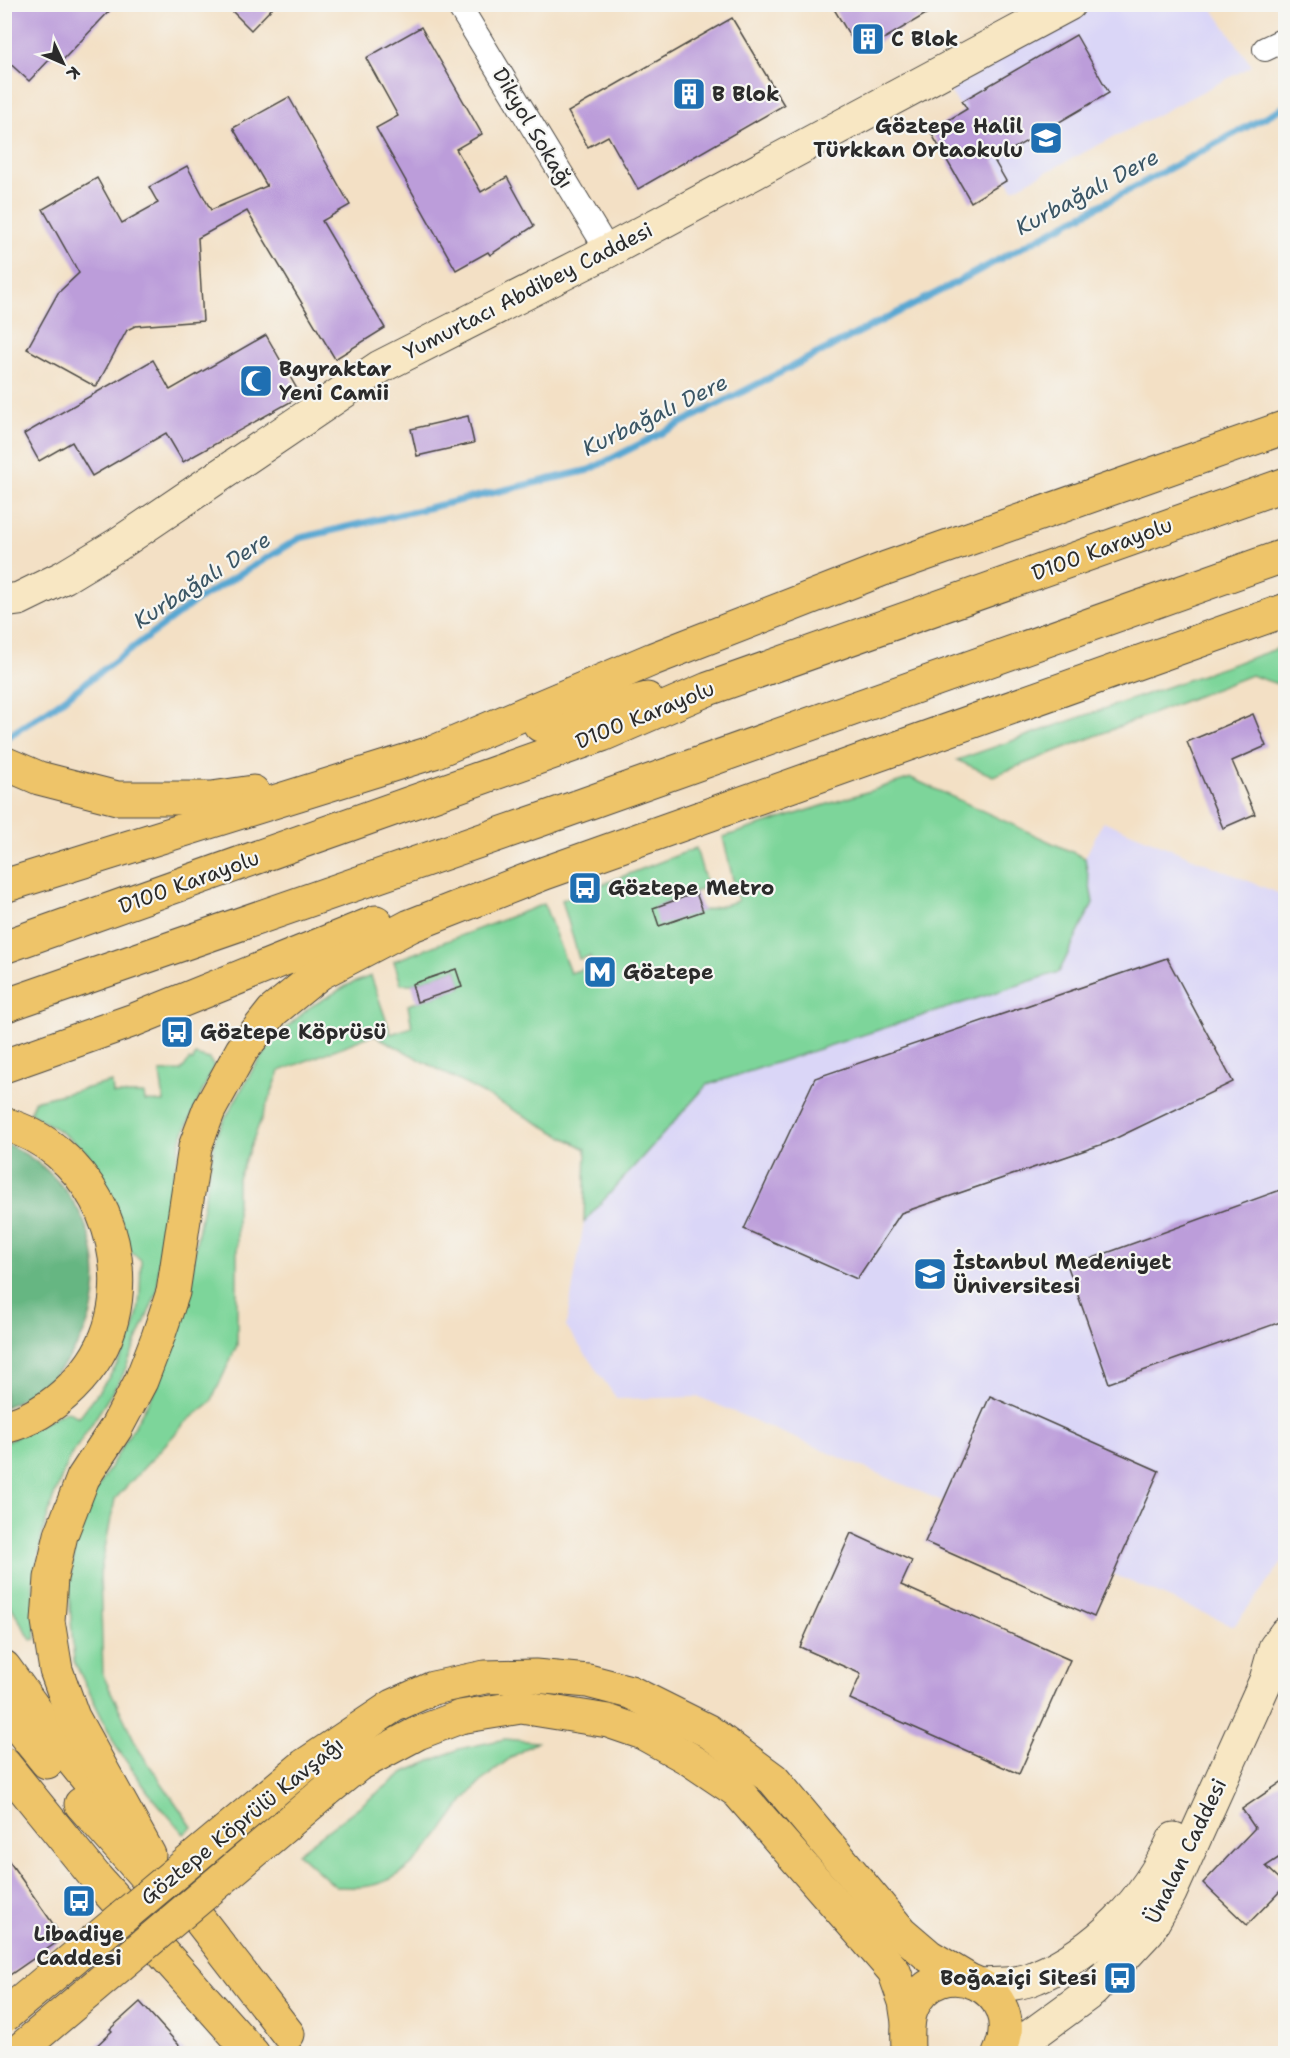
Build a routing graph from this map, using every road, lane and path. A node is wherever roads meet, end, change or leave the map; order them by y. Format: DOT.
graph roads {
  1 [pos="458,4"];
  2 [pos="1063,6"];
  3 [pos="608,251"];
  4 [pos="1286,427"];
  5 [pos="1286,484"];
  6 [pos="1286,555"];
  7 [pos="4,601"];
  8 [pos="1286,610"];
  9 [pos="708,689"];
  10 [pos="434,752"];
  11 [pos="4,764"];
  12 [pos="379,770"];
  13 [pos="545,873"];
  14 [pos="4,886"];
  15 [pos="4,947"];
  16 [pos="4,1006"];
  17 [pos="4,1066"];
  18 [pos="4,1124"];
  19 [pos="4,1427"];
  20 [pos="1280,1641"];
  21 [pos="4,1667"];
  22 [pos="4,1709"];
  23 [pos="4,1764"];
  24 [pos="4,1785"];
  25 [pos="149,1855"];
  26 [pos="97,1879"];
  27 [pos="974,1982"];
  28 [pos="4,2016"];
  29 [pos="910,2042"];
  30 [pos="297,2044"];
  31 [pos="15,2054"];
  32 [pos="253,2054"];
  33 [pos="999,2054"];
  34 [pos="1006,2054"];
  1 -- 3 [label="street, Dikyol Sokağı"];
  2 -- 3 [label="main road, Yumurtacı Abdibey Caddesi"];
  3 -- 7 [label="main road, Yumurtacı Abdibey Caddesi"];
  4 -- 10 [label="main road"];
  5 -- 9 [label="main road, D100 Karayolu"];
  6 -- 16 [label="main road"];
  8 -- 13 [label="main road"];
  9 -- 10 [label="main road"];
  9 -- 15 [label="main road, D100 Karayolu"];
  10 -- 12 [label="main road"];
  11 -- 12 [label="main road"];
  12 -- 14 [label="main road"];
  13 -- 17 [label="main road"];
  13 -- 25 [label="main road"];
  18 -- 19 [label="main road"];
  20 -- 27 [label="main road"];
  20 -- 34 [label="main road, Ünalan Caddesi"];
  21 -- 25 [label="main road"];
  22 -- 30 [label="main road"];
  23 -- 26 [label="main road"];
  24 -- 26 [label="main road"];
  25 -- 30 [label="main road"];
  26 -- 32 [label="main road"];
  27 -- 28 [label="main road, Göztepe Köprülü Kavşağı, bridge"];
  27 -- 29 [label="main road"];
  27 -- 33 [label="main road, Göztepe Köprülü Kavşağı"];
  29 -- 31 [label="main road, Göztepe Köprülü Kavşağı, bridge"];
}
